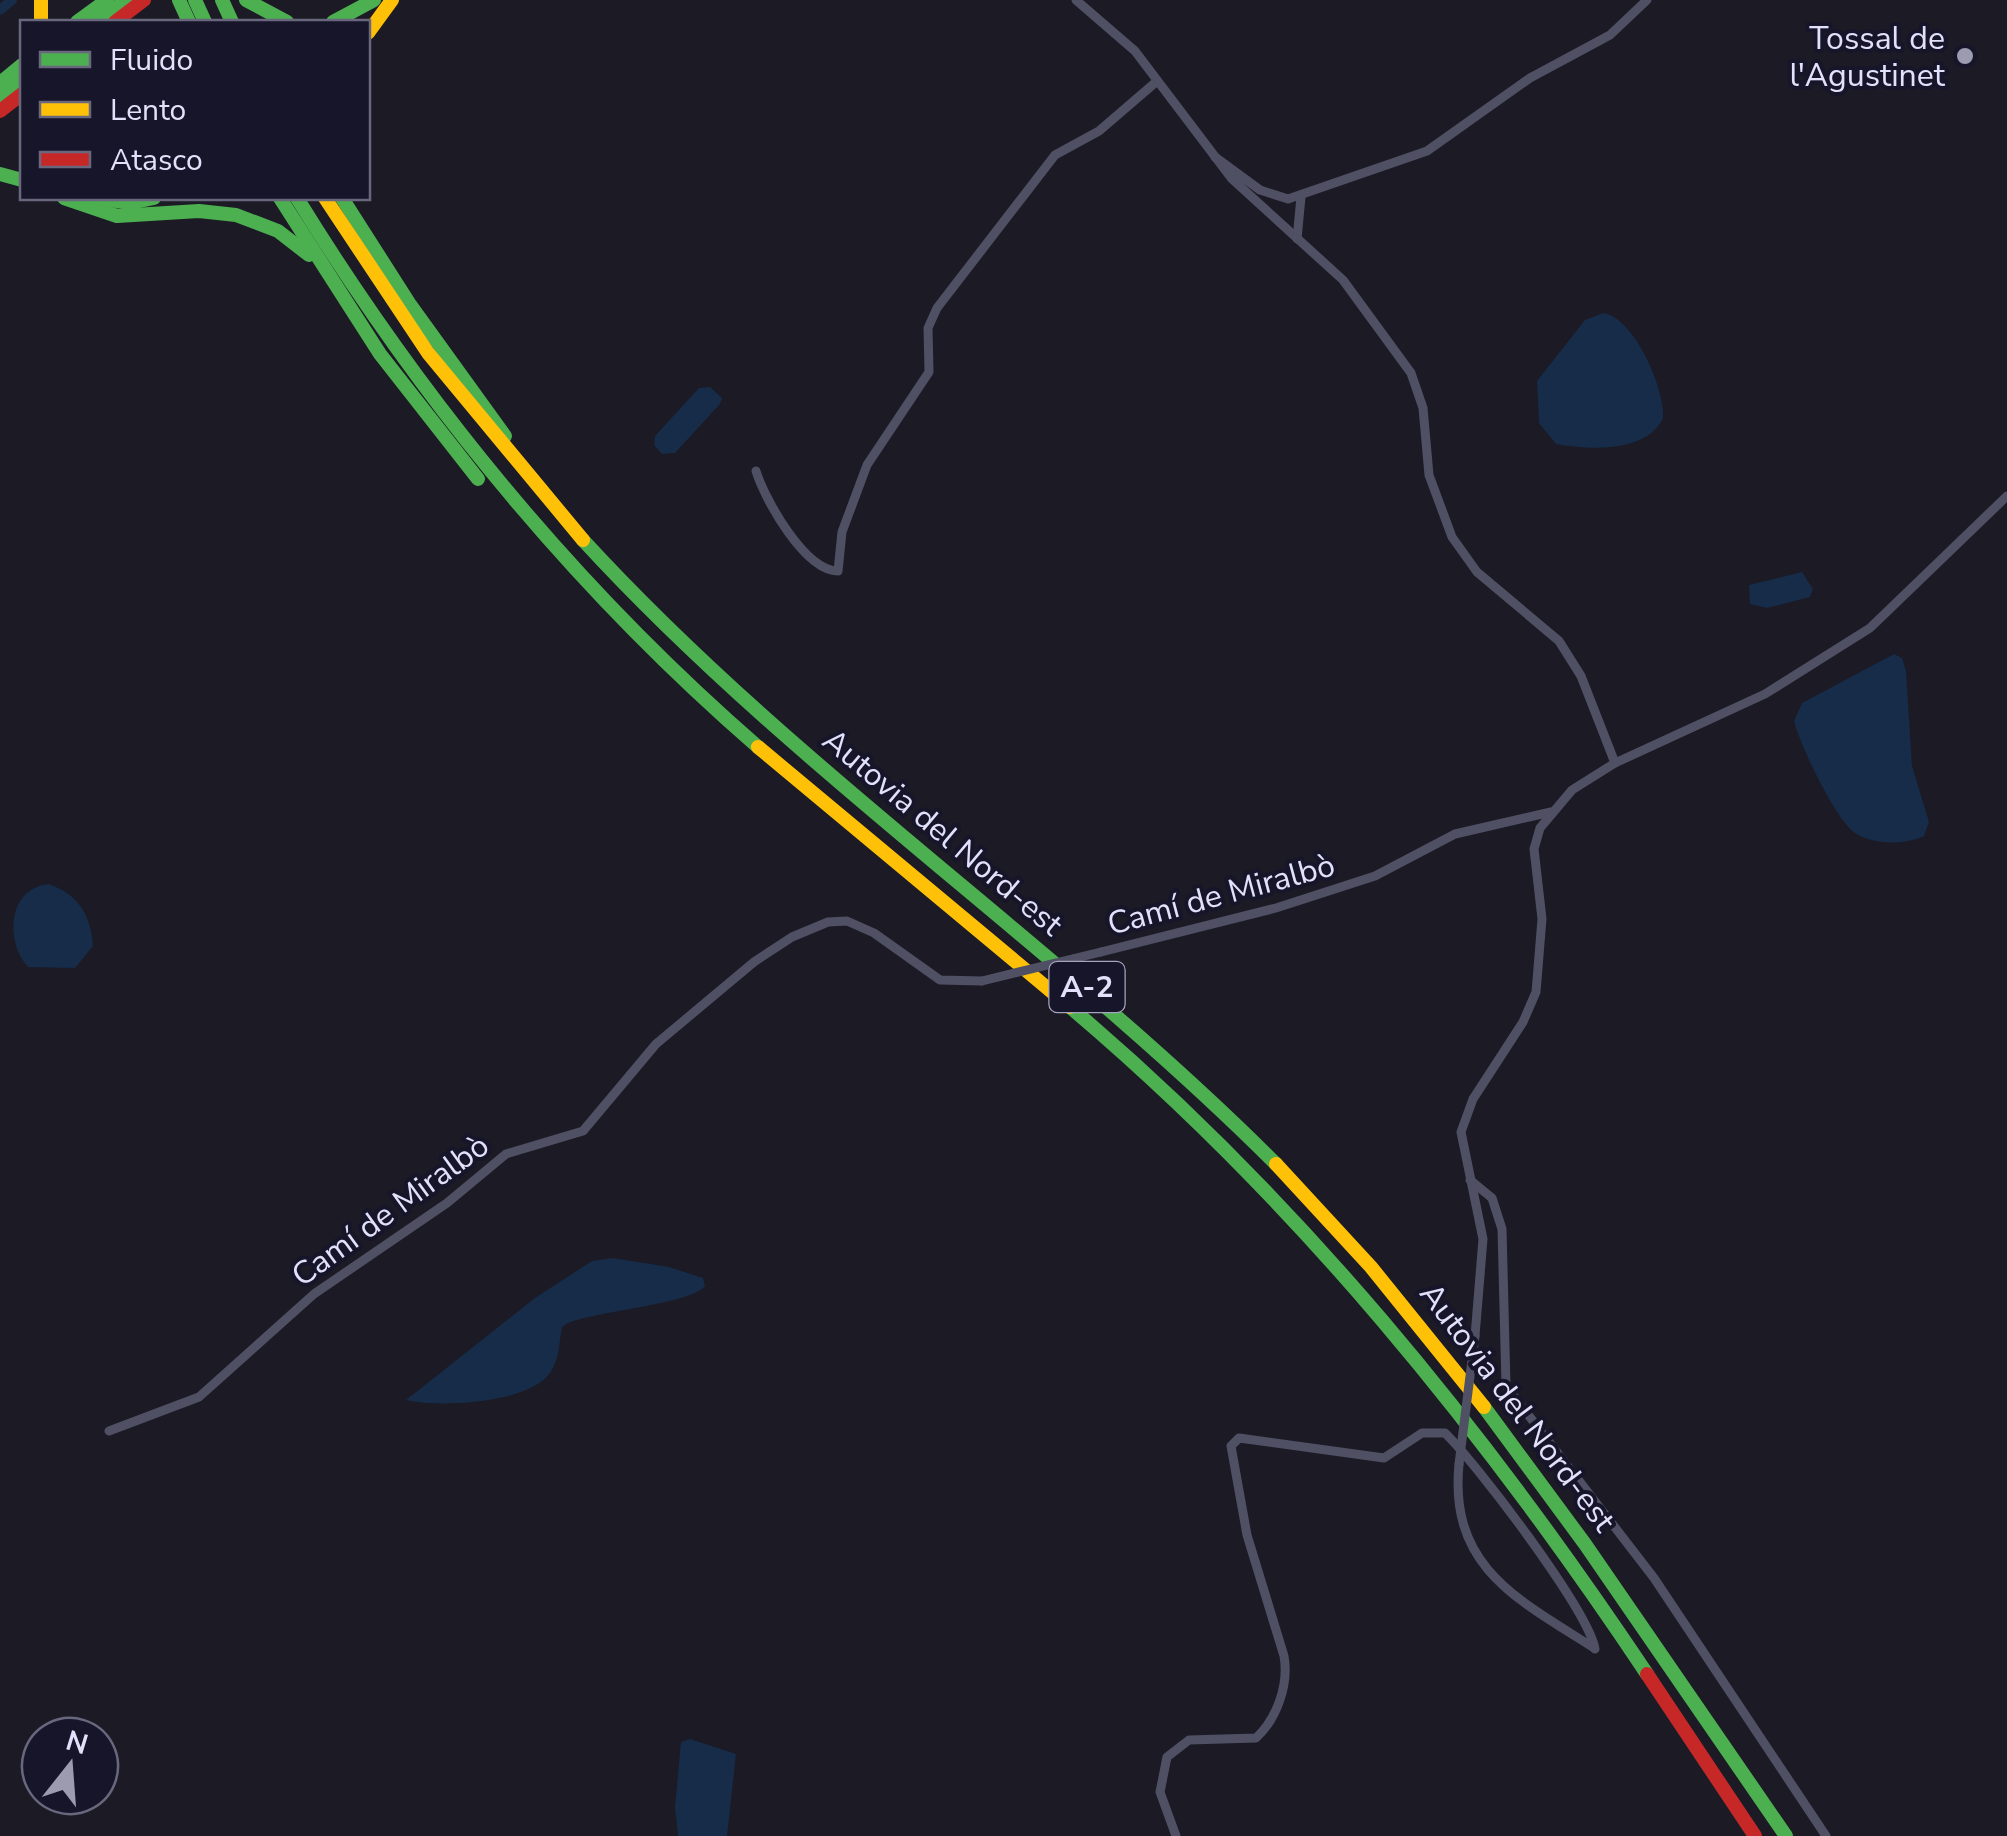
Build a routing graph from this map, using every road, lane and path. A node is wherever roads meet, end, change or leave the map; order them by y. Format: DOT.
graph roads {
  1 [pos="106,0"];
  2 [pos="126,0"];
  3 [pos="144,0"];
  4 [pos="246,0"];
  5 [pos="374,0"];
  6 [pos="392,0"];
  7 [pos="1076,0"];
  8 [pos="1648,0"];
  9 [pos="80,20"];
  10 [pos="101,20"];
  11 [pos="118,20"];
  12 [pos="282,20"];
  13 [pos="336,20"];
  14 [pos="370,30"];
  15 [pos="20,67"];
  16 [pos="1156,82"];
  17 [pos="0,83"];
  18 [pos="20,96"];
  19 [pos="0,111"];
  20 [pos="1212,156"];
  21 [pos="1301,197"];
  22 [pos="70,200"];
  23 [pos="110,200"];
  24 [pos="144,200"];
  25 [pos="281,200"];
  26 [pos="297,200"];
  27 [pos="327,200"];
  28 [pos="343,200"];
  29 [pos="1298,240"];
  30 [pos="322,267"];
  31 [pos="756,471"];
  32 [pos="2007,496"];
  33 [pos="620,582"];
  34 [pos="1616,763"];
  35 [pos="1551,812"];
  36 [pos="854,828"];
  37 [pos="1470,1180"];
  38 [pos="109,1432"];
  39 [pos="1176,1836"];
  40 [pos="1755,1836"];
  41 [pos="1786,1836"];
  42 [pos="1826,1836"];
  1 -- 9 [label="main road"];
  2 -- 10 [label="main road"];
  3 -- 11 [label="main road"];
  4 -- 12 [label="main road"];
  5 -- 13 [label="main road"];
  6 -- 14 [label="main road"];
  7 -- 16 [label="street"];
  8 -- 21 [label="street"];
  15 -- 17 [label="main road"];
  16 -- 20 [label="street"];
  16 -- 31 [label="street"];
  18 -- 19 [label="main road"];
  20 -- 21 [label="street"];
  20 -- 29 [label="street"];
  21 -- 29 [label="street"];
  22 -- 30 [label="main road"];
  23 -- 24 [label="main road"];
  25 -- 30 [label="main road"];
  26 -- 36 [label="main road, Autovia del Nord-est / A-2"];
  27 -- 33 [label="main road, Autovia del Nord-est / A-2"];
  28 -- 33 [label="main road"];
  29 -- 34 [label="street"];
  30 -- 36 [label="main road"];
  32 -- 34 [label="street, Camí de Miralbò"];
  33 -- 41 [label="main road, Autovia del Nord-est / A-2"];
  34 -- 35 [label="street, Camí de Miralbò"];
  35 -- 37 [label="street"];
  35 -- 38 [label="street, Camí de Miralbò, bridge"];
  36 -- 40 [label="main road, Autovia del Nord-est / A-2"];
  37 -- 39 [label="street, bridge"];
  37 -- 42 [label="street"];
}
